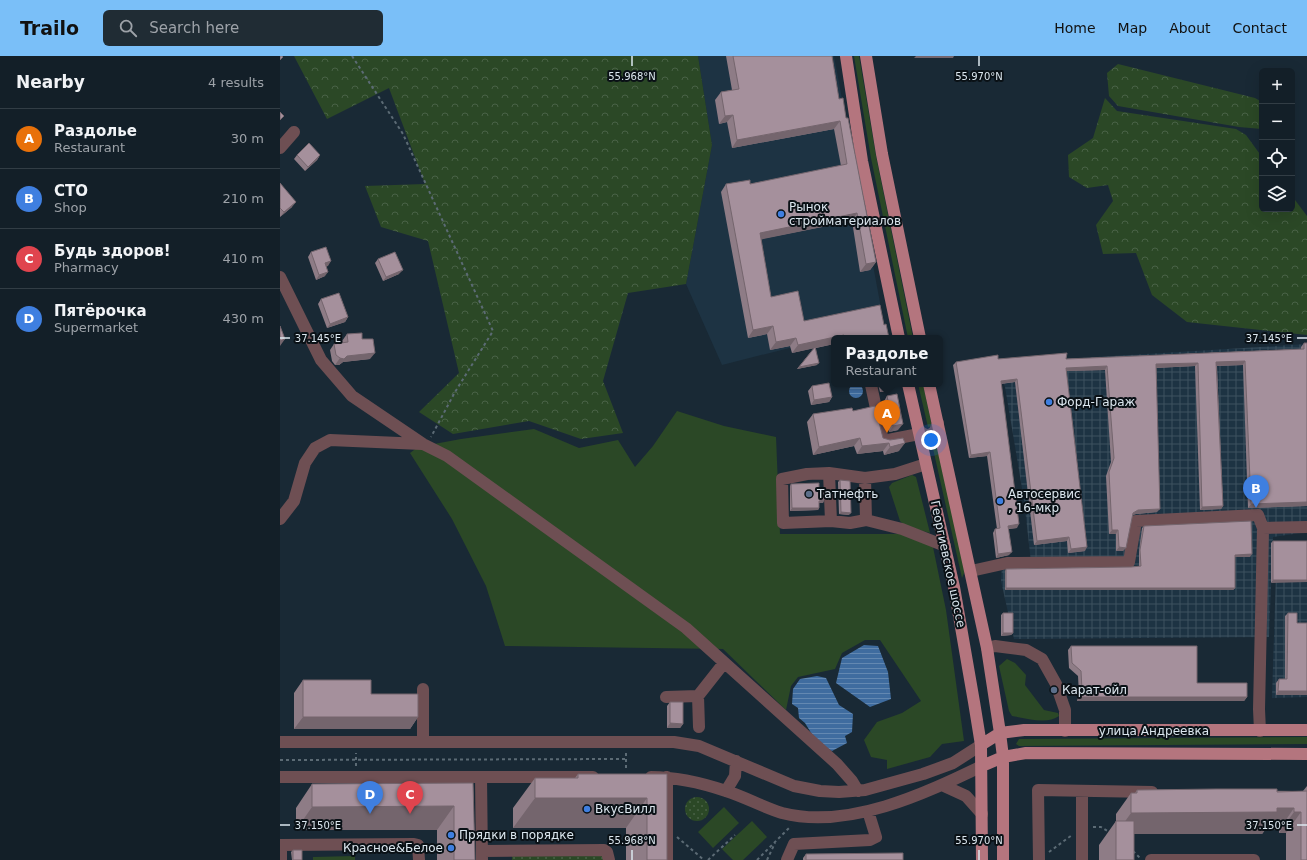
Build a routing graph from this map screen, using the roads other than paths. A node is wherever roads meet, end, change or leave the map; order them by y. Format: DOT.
graph roads {
  1 [pos="846,56"];
  2 [pos="866,56"];
  3 [pos="294,132"];
  4 [pos="280,148"];
  5 [pos="280,277"];
  6 [pos="898,335"];
  7 [pos="919,335"];
  8 [pos="871,387"];
  9 [pos="909,387"];
  10 [pos="931,387"];
  11 [pos="938,423"];
  12 [pos="918,431"];
  13 [pos="425,445"];
  14 [pos="926,464"];
  15 [pos="830,473"];
  16 [pos="865,478"];
  17 [pos="280,519"];
  18 [pos="866,520"];
  19 [pos="830,521"];
  20 [pos="1263,528"];
  21 [pos="1307,528"];
  22 [pos="945,546"];
  23 [pos="971,571"];
  24 [pos="987,648"];
  25 [pos="724,663"];
  26 [pos="423,689"];
  27 [pos="698,696"];
  28 [pos="666,697"];
  29 [pos="698,727"];
  30 [pos="1307,730"];
  31 [pos="1065,731"];
  32 [pos="1260,731"];
  33 [pos="1000,733"];
  34 [pos="280,742"];
  35 [pos="423,742"];
  36 [pos="981,745"];
  37 [pos="1307,754"];
  38 [pos="1003,757"];
  39 [pos="736,761"];
  40 [pos="982,766"];
  41 [pos="280,777"];
  42 [pos="481,777"];
  43 [pos="603,777"];
  44 [pos="640,777"];
  45 [pos="667,777"];
  46 [pos="942,785"];
  47 [pos="726,791"];
  48 [pos="858,791"];
  49 [pos="1082,792"];
  50 [pos="1167,792"];
  51 [pos="868,811"];
  52 [pos="982,814"];
  53 [pos="482,856"];
  54 [pos="281,860"];
  55 [pos="419,860"];
  56 [pos="609,860"];
  57 [pos="667,860"];
  58 [pos="786,860"];
  59 [pos="982,860"];
  60 [pos="1003,860"];
  61 [pos="1039,860"];
  62 [pos="1082,860"];
  63 [pos="1151,860"];
  64 [pos="1254,860"];
  1 -- 6 [label="main road"];
  2 -- 7 [label="main road"];
  3 -- 4 [label="street"];
  5 -- 13 [label="street"];
  8 -- 12 [label="street"];
  9 -- 12 [label="main road, Георгиевское шоссе"];
  10 -- 11 [label="main road, Георгиевское шоссе"];
  11 -- 12 [label="street"];
  11 -- 23 [label="main road, Георгиевское шоссе"];
  12 -- 14 [label="main road, Георгиевское шоссе"];
  13 -- 17 [label="street"];
  13 -- 25 [label="street"];
  14 -- 16 [label="street"];
  14 -- 22 [label="main road, Георгиевское шоссе"];
  15 -- 16 [label="street"];
  15 -- 19 [label="street"];
  15 -- 19 [label="street"];
  16 -- 18 [label="street"];
  18 -- 19 [label="street"];
  18 -- 22 [label="street"];
  20 -- 21 [label="street"];
  20 -- 23 [label="street"];
  20 -- 32 [label="street"];
  22 -- 36 [label="main road, Георгиевское шоссе"];
  23 -- 24 [label="main road, Георгиевское шоссе"];
  24 -- 31 [label="street"];
  24 -- 33 [label="main road, Георгиевское шоссе"];
  25 -- 27 [label="street"];
  25 -- 48 [label="street"];
  26 -- 35 [label="street"];
  27 -- 28 [label="street"];
  27 -- 29 [label="street"];
  30 -- 32 [label="main road, улица Андреевка"];
  31 -- 32 [label="main road, улица Андреевка"];
  31 -- 33 [label="main road, улица Андреевка"];
  33 -- 36 [label="main road"];
  33 -- 38 [label="main road, Георгиевское шоссе"];
  34 -- 35 [label="street"];
  35 -- 39 [label="street"];
  36 -- 40 [label="main road, Георгиевское шоссе"];
  36 -- 48 [label="street"];
  37 -- 38 [label="main road, улица Андреевка"];
  38 -- 40 [label="main road, улица Андреевка"];
  38 -- 60 [label="main road, Георгиевское шоссе"];
  39 -- 47 [label="street"];
  39 -- 48 [label="street"];
  40 -- 46 [label="street"];
  40 -- 52 [label="main road, Георгиевское шоссе"];
  41 -- 42 [label="street"];
  42 -- 43 [label="street"];
  42 -- 53 [label="street"];
  44 -- 45 [label="street"];
  45 -- 47 [label="street"];
  45 -- 57 [label="street"];
  46 -- 51 [label="street"];
  46 -- 52 [label="street"];
  47 -- 51 [label="street"];
  49 -- 50 [label="street"];
  49 -- 61 [label="street"];
  49 -- 62 [label="street"];
  51 -- 58 [label="street"];
  52 -- 59 [label="main road, Георгиевское шоссе"];
  53 -- 56 [label="street"];
  54 -- 55 [label="street"];
  63 -- 64 [label="street"];
}
